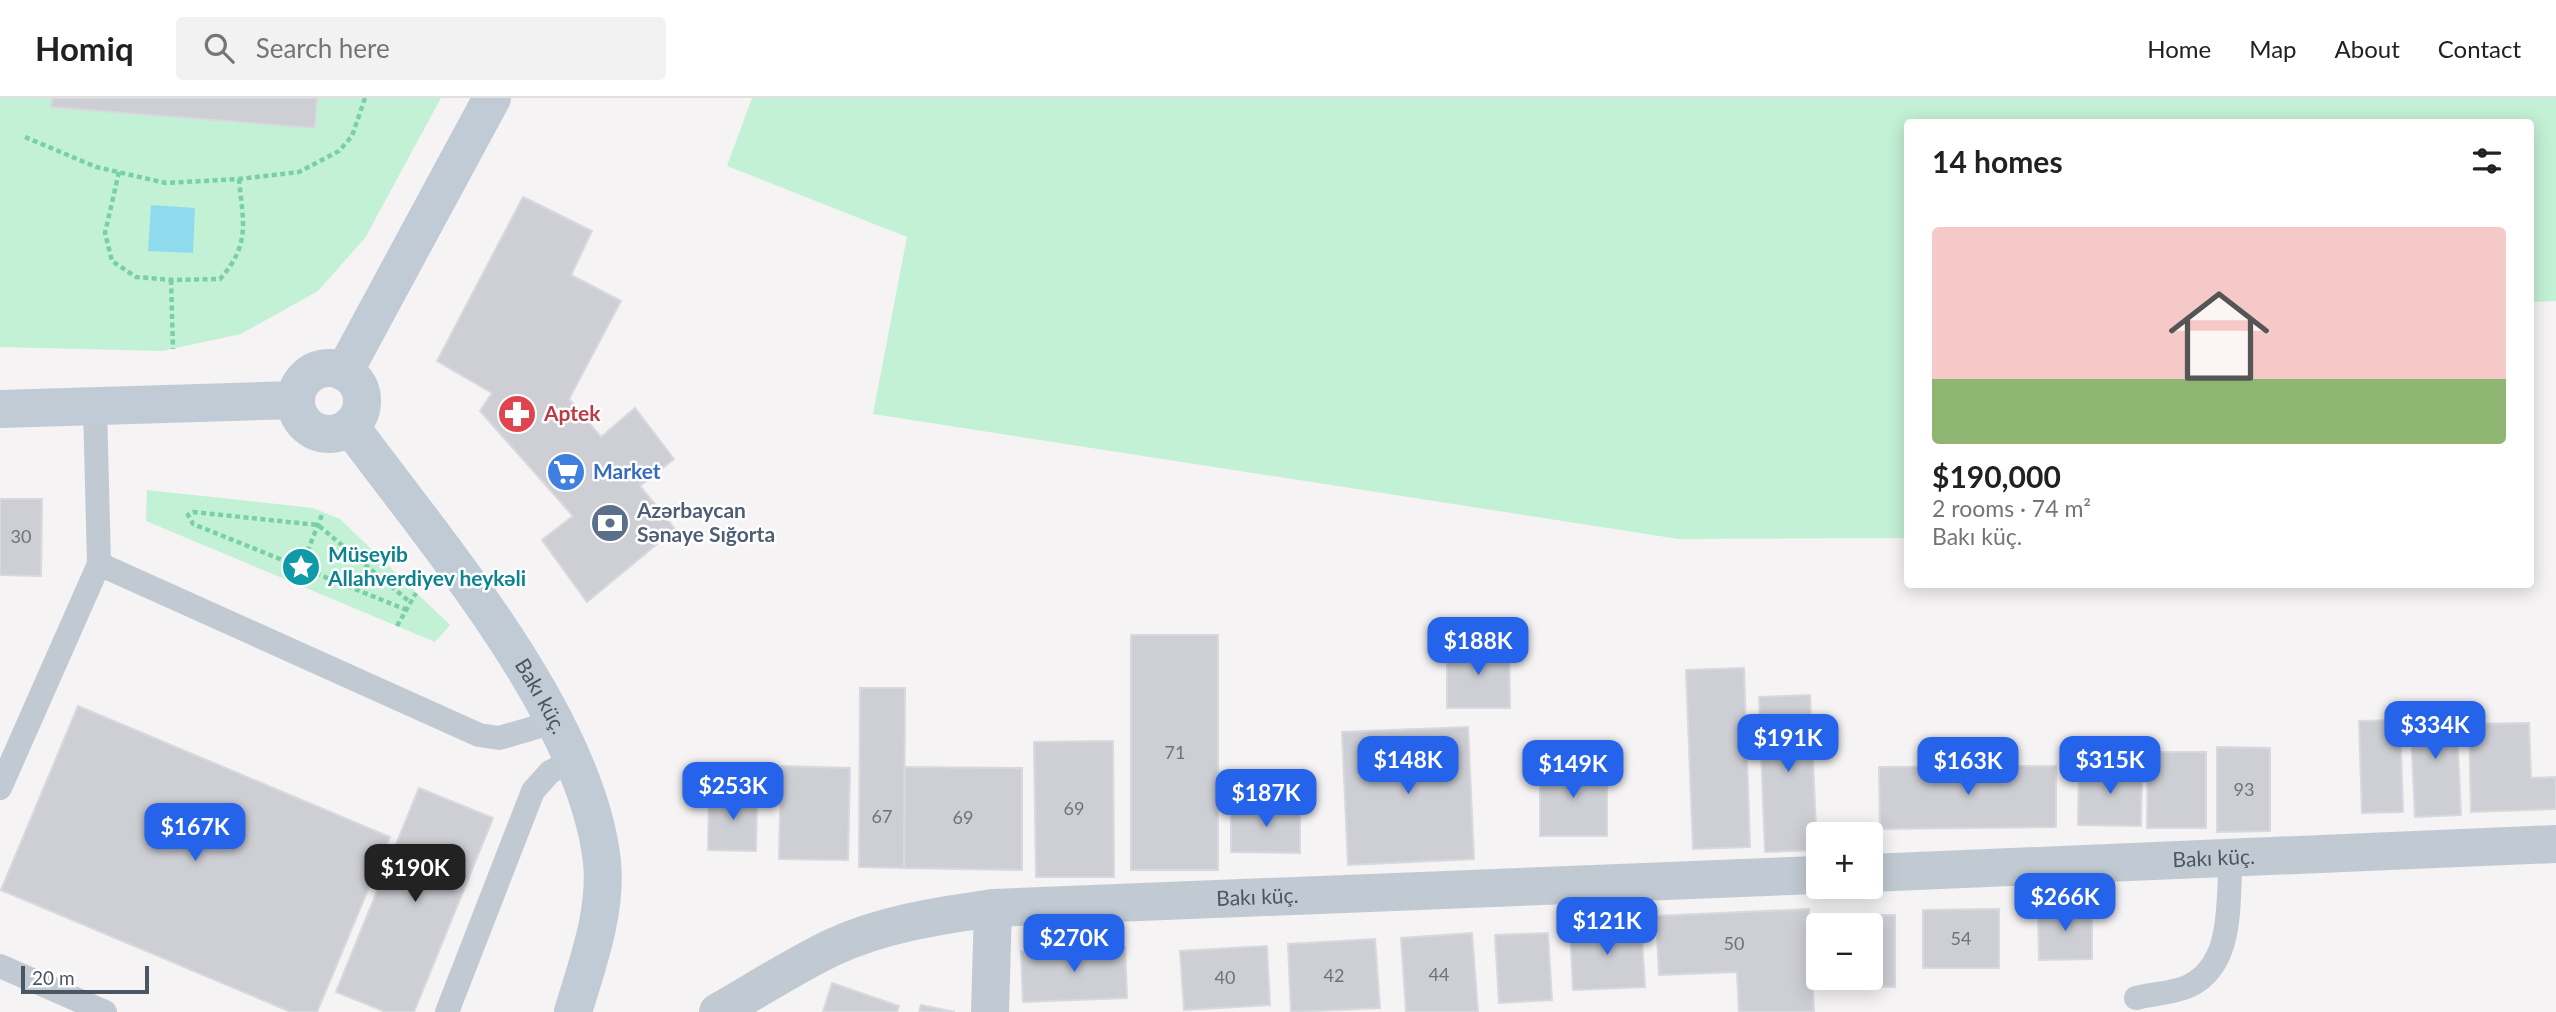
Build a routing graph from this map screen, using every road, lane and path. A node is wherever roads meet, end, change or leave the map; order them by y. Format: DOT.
graph roads {
  1 [pos="365,98"];
  2 [pos="492,98"];
  3 [pos="26,137"];
  4 [pos="119,172"];
  5 [pos="239,179"];
  6 [pos="171,280"];
  7 [pos="173,349"];
  8 [pos="344,372"];
  9 [pos="296,400"];
  10 [pos="95,406"];
  11 [pos="0,409"];
  12 [pos="350,426"];
  13 [pos="323,512"];
  14 [pos="318,525"];
  15 [pos="99,564"];
  16 [pos="301,567"];
  17 [pos="295,583"];
  18 [pos="416,593"];
  19 [pos="411,603"];
  20 [pos="407,610"];
  21 [pos="397,626"];
  22 [pos="554,722"];
  23 [pos="572,761"];
  24 [pos="0,788"];
  25 [pos="2556,844"];
  26 [pos="2231,858"];
  27 [pos="1883,872"];
  28 [pos="1806,875"];
  29 [pos="993,908"];
  30 [pos="0,966"];
  31 [pos="2136,998"];
  32 [pos="105,1012"];
  33 [pos="447,1012"];
  34 [pos="573,1012"];
  35 [pos="718,1012"];
  36 [pos="990,1012"];
  1 -- 5 [label="path"];
  2 -- 8 [label="main road"];
  3 -- 4 [label="path"];
  4 -- 5 [label="path"];
  4 -- 6 [label="path"];
  5 -- 6 [label="path"];
  6 -- 7 [label="path"];
  8 -- 9 [label="main road"];
  8 -- 12 [label="main road"];
  9 -- 10 [label="main road"];
  9 -- 12 [label="main road"];
  10 -- 11 [label="main road"];
  10 -- 15 [label="lane"];
  12 -- 22 [label="main road, Bakı küç."];
  13 -- 14 [label="path"];
  14 -- 16 [label="path"];
  14 -- 16 [label="path"];
  14 -- 19 [label="path"];
  15 -- 22 [label="lane"];
  15 -- 24 [label="lane"];
  16 -- 17 [label="path"];
  16 -- 20 [label="path"];
  18 -- 19 [label="path"];
  19 -- 20 [label="path"];
  20 -- 21 [label="path"];
  22 -- 23 [label="main road, Bakı küç."];
  23 -- 33 [label="lane"];
  23 -- 34 [label="main road, Bakı küç."];
  25 -- 26 [label="street, Bakı küç."];
  26 -- 27 [label="street, Bakı küç."];
  26 -- 31 [label="lane"];
  28 -- 29 [label="street, Bakı küç."];
  29 -- 35 [label="street, Bakı küç."];
  29 -- 36 [label="street"];
  30 -- 32 [label="lane"];
}
